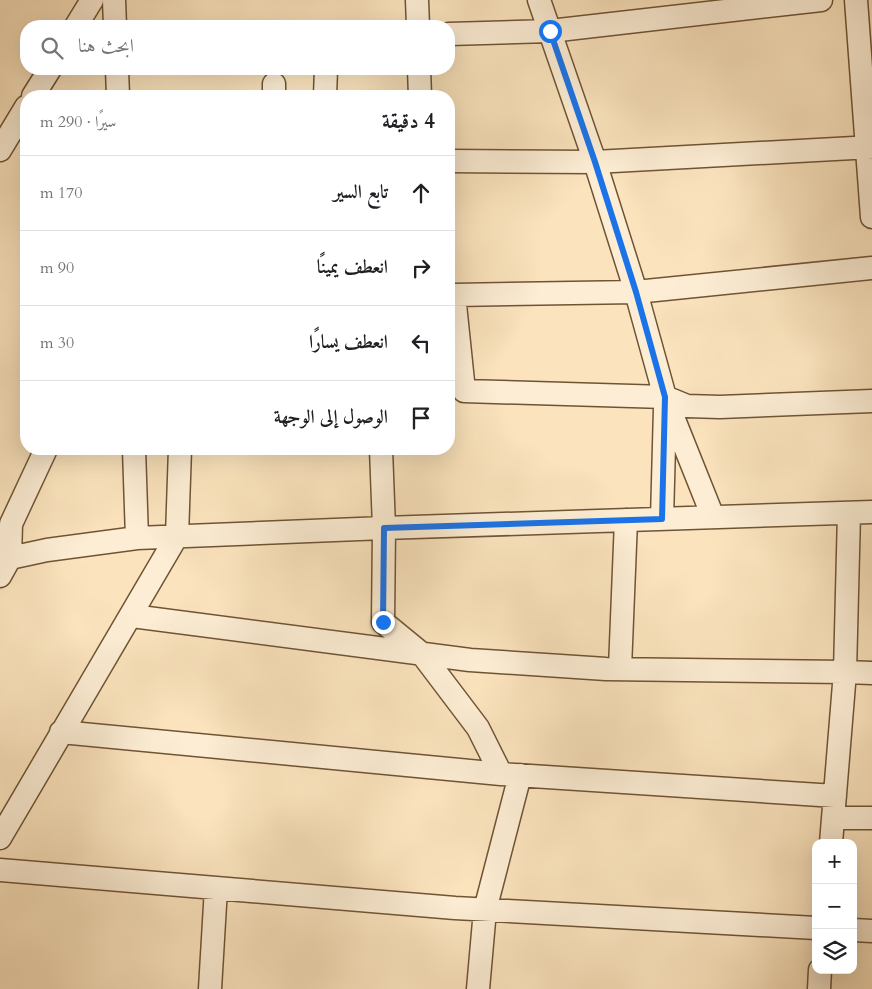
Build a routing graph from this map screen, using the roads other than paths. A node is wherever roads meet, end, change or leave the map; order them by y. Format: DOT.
graph roads {
  1 [pos="92,0"];
  2 [pos="114,0"];
  3 [pos="417,0"];
  4 [pos="540,0"];
  5 [pos="821,0"];
  6 [pos="856,0"];
  7 [pos="80,20"];
  8 [pos="115,20"];
  9 [pos="418,20"];
  10 [pos="550,31"];
  11 [pos="455,34"];
  12 [pos="46,75"];
  13 [pos="117,75"];
  14 [pos="326,75"];
  15 [pos="419,75"];
  16 [pos="37,90"];
  17 [pos="118,90"];
  18 [pos="325,90"];
  19 [pos="420,90"];
  20 [pos="20,117"];
  21 [pos="869,147"];
  22 [pos="0,150"];
  23 [pos="455,160"];
  24 [pos="595,162"];
  25 [pos="872,217"];
  26 [pos="872,268"];
  27 [pos="636,292"];
  28 [pos="455,295"];
  29 [pos="455,344"];
  30 [pos="665,397"];
  31 [pos="872,401"];
  32 [pos="43,455"];
  33 [pos="134,455"];
  34 [pos="180,455"];
  35 [pos="381,455"];
  36 [pos="872,512"];
  37 [pos="849,513"];
  38 [pos="714,517"];
  39 [pos="662,519"];
  40 [pos="626,520"];
  41 [pos="384,528"];
  42 [pos="177,536"];
  43 [pos="137,538"];
  44 [pos="5,567"];
  45 [pos="132,616"];
  46 [pos="422,654"];
  47 [pos="620,668"];
  48 [pos="846,672"];
  49 [pos="872,673"];
  50 [pos="61,732"];
  51 [pos="510,775"];
  52 [pos="835,796"];
  53 [pos="833,818"];
  54 [pos="872,818"];
  55 [pos="0,838"];
  56 [pos="831,839"];
  57 [pos="0,870"];
  58 [pos="216,888"];
  59 [pos="485,910"];
  60 [pos="812,928"];
  61 [pos="857,930"];
  62 [pos="872,931"];
  63 [pos="820,974"];
  64 [pos="210,989"];
  65 [pos="478,989"];
  66 [pos="819,989"];
  1 -- 7 [label="street"];
  2 -- 8 [label="street"];
  3 -- 9 [label="street"];
  4 -- 10 [label="street"];
  5 -- 10 [label="street"];
  6 -- 21 [label="street"];
  10 -- 11 [label="street"];
  10 -- 24 [label="street"];
  12 -- 16 [label="street"];
  13 -- 17 [label="street"];
  14 -- 18 [label="street"];
  15 -- 19 [label="street"];
  20 -- 22 [label="street"];
  21 -- 24 [label="street"];
  21 -- 25 [label="street"];
  23 -- 24 [label="street"];
  24 -- 27 [label="street"];
  26 -- 27 [label="street"];
  27 -- 28 [label="street"];
  27 -- 30 [label="street"];
  29 -- 30 [label="street"];
  30 -- 31 [label="street"];
  30 -- 38 [label="street"];
  30 -- 39 [label="street"];
  32 -- 44 [label="street"];
  33 -- 43 [label="street"];
  34 -- 42 [label="street"];
  35 -- 41 [label="street"];
  36 -- 37 [label="street"];
  37 -- 38 [label="street"];
  37 -- 48 [label="street"];
  38 -- 39 [label="street"];
  39 -- 40 [label="street"];
  40 -- 41 [label="street"];
  40 -- 47 [label="street"];
  41 -- 42 [label="street"];
  41 -- 46 [label="street"];
  42 -- 43 [label="street"];
  42 -- 45 [label="street"];
  43 -- 44 [label="street"];
  45 -- 46 [label="street"];
  45 -- 50 [label="street"];
  46 -- 47 [label="street"];
  46 -- 51 [label="street"];
  47 -- 48 [label="street"];
  48 -- 49 [label="street"];
  48 -- 52 [label="street"];
  50 -- 51 [label="street"];
  50 -- 55 [label="street"];
  51 -- 52 [label="street"];
  51 -- 59 [label="street"];
  52 -- 53 [label="street"];
  53 -- 54 [label="street"];
  53 -- 56 [label="street"];
  57 -- 58 [label="street"];
  58 -- 59 [label="street"];
  58 -- 64 [label="street"];
  59 -- 60 [label="street"];
  59 -- 65 [label="street"];
  61 -- 62 [label="street"];
  63 -- 66 [label="street"];
}
